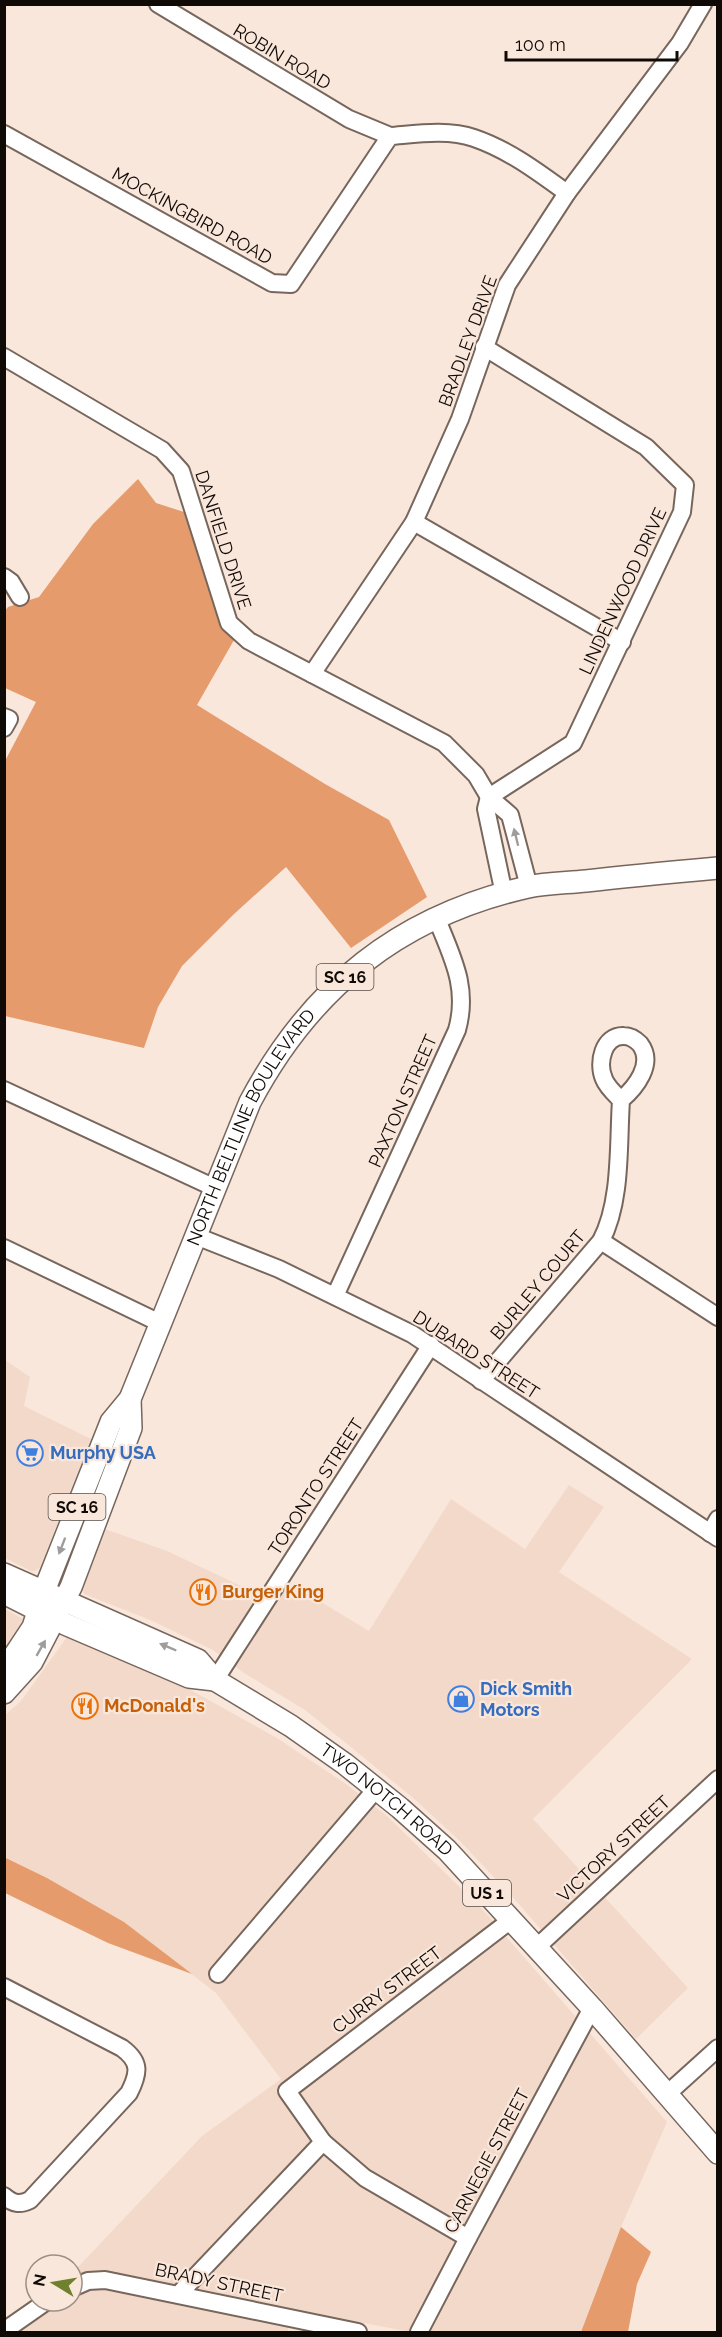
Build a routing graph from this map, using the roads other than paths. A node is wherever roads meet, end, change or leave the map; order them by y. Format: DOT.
graph roads {
  1 [pos="158,4"];
  2 [pos="703,4"];
  3 [pos="4,134"];
  4 [pos="390,136"];
  5 [pos="567,193"];
  6 [pos="484,347"];
  7 [pos="4,357"];
  8 [pos="414,522"];
  9 [pos="4,577"];
  10 [pos="20,597"];
  11 [pos="622,642"];
  12 [pos="312,674"];
  13 [pos="4,717"];
  14 [pos="4,728"];
  15 [pos="489,797"];
  16 [pos="717,868"];
  17 [pos="529,887"];
  18 [pos="504,894"];
  19 [pos="436,917"];
  20 [pos="4,1090"];
  21 [pos="621,1101"];
  22 [pos="215,1188"];
  23 [pos="196,1236"];
  24 [pos="601,1241"];
  25 [pos="4,1248"];
  26 [pos="335,1296"];
  27 [pos="717,1317"];
  28 [pos="162,1324"];
  29 [pos="431,1346"];
  30 [pos="481,1381"];
  31 [pos="715,1530"];
  32 [pos="4,1574"];
  33 [pos="4,1593"];
  34 [pos="50,1605"];
  35 [pos="4,1671"];
  36 [pos="215,1680"];
  37 [pos="4,1693"];
  38 [pos="717,1779"];
  39 [pos="377,1788"];
  40 [pos="511,1920"];
  41 [pos="536,1948"];
  42 [pos="219,1974"];
  43 [pos="4,1987"];
  44 [pos="592,2008"];
  45 [pos="717,2048"];
  46 [pos="666,2095"];
  47 [pos="323,2142"];
  48 [pos="717,2153"];
  49 [pos="4,2196"];
  50 [pos="468,2238"];
  51 [pos="84,2283"];
  52 [pos="179,2294"];
  53 [pos="29,2313"];
  54 [pos="4,2331"];
  55 [pos="358,2332"];
  56 [pos="419,2332"];
  1 -- 4 [label="street, ROBIN ROAD"];
  2 -- 5 [label="street, BRADLEY DRIVE"];
  3 -- 4 [label="street, MOCKINGBIRD ROAD"];
  4 -- 5 [label="street"];
  5 -- 6 [label="street, BRADLEY DRIVE"];
  6 -- 8 [label="street, BRADLEY DRIVE"];
  6 -- 11 [label="street, LINDENWOOD DRIVE"];
  7 -- 12 [label="street, DANFIELD DRIVE"];
  8 -- 11 [label="street"];
  8 -- 12 [label="street, BRADLEY DRIVE"];
  9 -- 10 [label="street"];
  11 -- 15 [label="street, LINDENWOOD DRIVE"];
  12 -- 15 [label="street, DANFIELD DRIVE"];
  13 -- 14 [label="street"];
  17 -- 15 [label="street, DANFIELD DRIVE, one-way"];
  15 -- 18 [label="street"];
  16 -- 17 [label="main road, NORTH BELTLINE BOULEVARD / SC 16"];
  17 -- 18 [label="main road, NORTH BELTLINE BOULEVARD / SC 16"];
  18 -- 19 [label="main road, NORTH BELTLINE BOULEVARD / SC 16"];
  19 -- 22 [label="main road, NORTH BELTLINE BOULEVARD / SC 16"];
  19 -- 26 [label="street, PAXTON STREET"];
  20 -- 22 [label="street"];
  21 -- 24 [label="street, BURLEY COURT"];
  22 -- 23 [label="main road, NORTH BELTLINE BOULEVARD / SC 16"];
  23 -- 26 [label="street, DUBARD STREET"];
  23 -- 28 [label="main road, NORTH BELTLINE BOULEVARD / SC 16"];
  24 -- 27 [label="street"];
  24 -- 30 [label="street, BURLEY COURT"];
  25 -- 28 [label="street"];
  26 -- 29 [label="street, DUBARD STREET"];
  28 -- 34 [label="main road, NORTH BELTLINE BOULEVARD / SC 16"];
  29 -- 30 [label="street, DUBARD STREET"];
  29 -- 36 [label="street, TORONTO STREET"];
  30 -- 31 [label="street, DUBARD STREET"];
  32 -- 34 [label="main road, TWO NOTCH ROAD"];
  33 -- 34 [label="main road, TWO NOTCH ROAD / US 1"];
  34 -- 35 [label="main road"];
  34 -- 36 [label="main road, TWO NOTCH ROAD / US 1"];
  37 -- 34 [label="main road, one-way"];
  36 -- 39 [label="main road, TWO NOTCH ROAD / US 1"];
  38 -- 41 [label="street, VICTORY STREET"];
  39 -- 40 [label="main road, TWO NOTCH ROAD / US 1"];
  39 -- 42 [label="street"];
  40 -- 41 [label="main road, TWO NOTCH ROAD / US 1"];
  40 -- 47 [label="street, CURRY STREET"];
  41 -- 44 [label="main road, TWO NOTCH ROAD / US 1"];
  43 -- 49 [label="street"];
  44 -- 46 [label="main road, TWO NOTCH ROAD / US 1"];
  44 -- 50 [label="street, CARNEGIE STREET"];
  45 -- 46 [label="street"];
  46 -- 48 [label="main road, TWO NOTCH ROAD / US 1"];
  47 -- 50 [label="street"];
  47 -- 52 [label="street"];
  50 -- 56 [label="street, CARNEGIE STREET"];
  51 -- 52 [label="street, BRADY STREET"];
  52 -- 55 [label="street, BRADY STREET"];
  53 -- 54 [label="street"];
}
